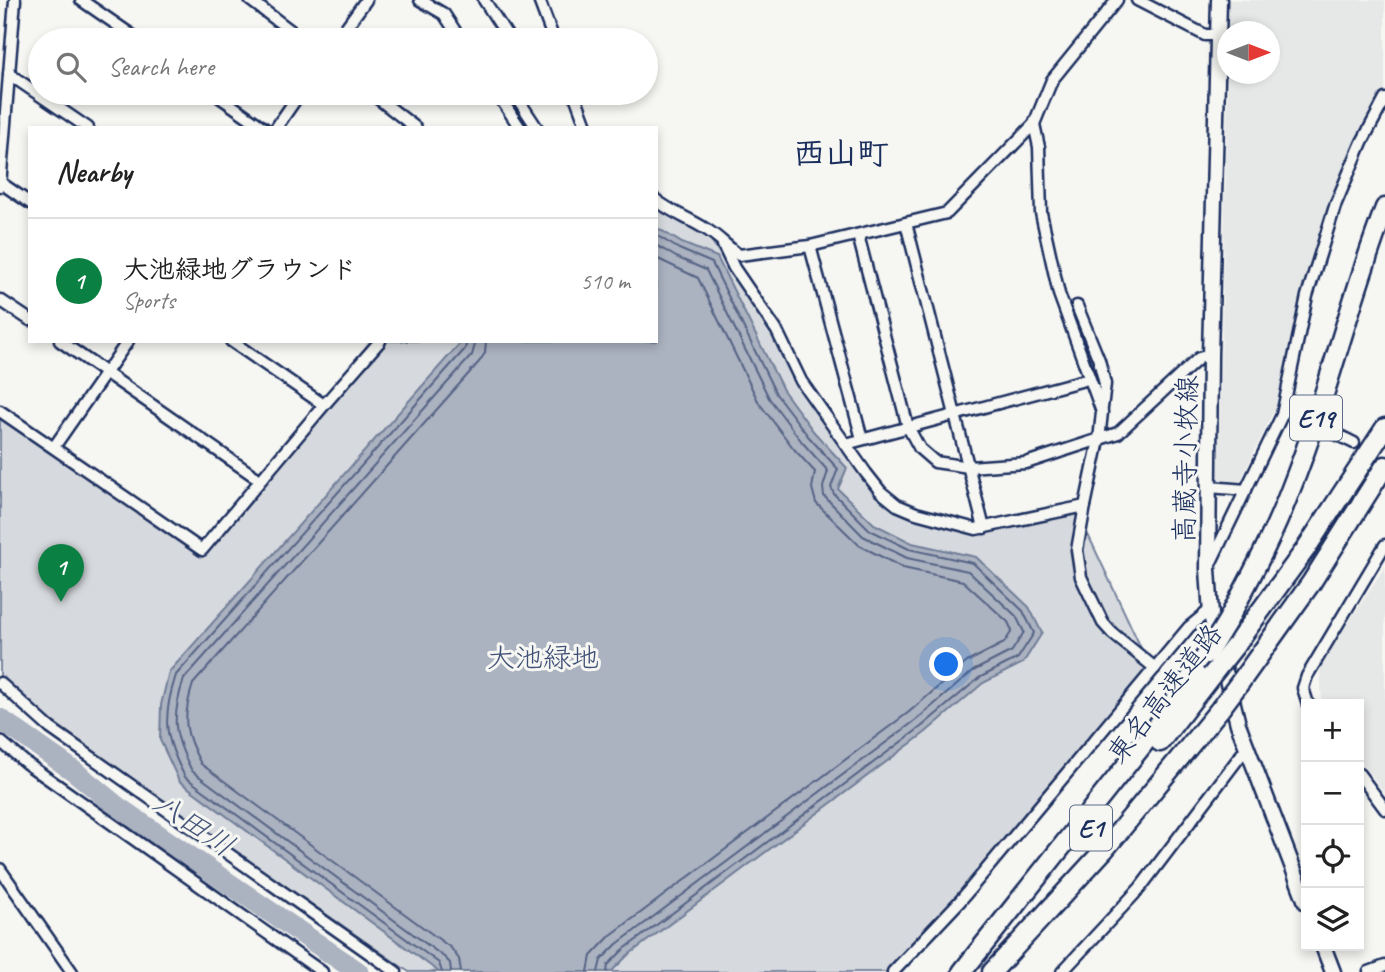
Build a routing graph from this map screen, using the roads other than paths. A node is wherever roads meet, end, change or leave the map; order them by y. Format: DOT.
graph roads {
  1 [pos="15,0"];
  2 [pos="250,0"];
  3 [pos="366,0"];
  4 [pos="420,0"];
  5 [pos="484,0"];
  6 [pos="540,0"];
  7 [pos="1117,0"];
  8 [pos="1137,0"];
  9 [pos="1219,0"];
  10 [pos="88,2"];
  11 [pos="1218,21"];
  12 [pos="123,28"];
  13 [pos="287,28"];
  14 [pos="346,28"];
  15 [pos="453,28"];
  16 [pos="502,28"];
  17 [pos="550,28"];
  18 [pos="1217,36"];
  19 [pos="9,74"];
  20 [pos="1217,76"];
  21 [pos="28,87"];
  22 [pos="1385,99"];
  23 [pos="54,105"];
  24 [pos="231,105"];
  25 [pos="292,105"];
  26 [pos="386,105"];
  27 [pos="505,105"];
  28 [pos="522,105"];
  29 [pos="578,105"];
  30 [pos="1034,124"];
  31 [pos="85,126"];
  32 [pos="261,126"];
  33 [pos="277,126"];
  34 [pos="413,126"];
  35 [pos="519,126"];
  36 [pos="536,126"];
  37 [pos="586,126"];
  38 [pos="0,185"];
  39 [pos="28,202"];
  40 [pos="658,202"];
  41 [pos="1385,208"];
  42 [pos="906,223"];
  43 [pos="858,235"];
  44 [pos="723,245"];
  45 [pos="810,246"];
  46 [pos="0,300"];
  47 [pos="1077,306"];
  48 [pos="28,319"];
  49 [pos="63,343"];
  50 [pos="127,343"];
  51 [pos="234,343"];
  52 [pos="378,343"];
  53 [pos="1210,355"];
  54 [pos="106,373"];
  55 [pos="1088,379"];
  56 [pos="324,405"];
  57 [pos="0,411"];
  58 [pos="1102,412"];
  59 [pos="955,414"];
  60 [pos="1282,415"];
  61 [pos="1295,419"];
  62 [pos="908,427"];
  63 [pos="1385,428"];
  64 [pos="1332,432"];
  65 [pos="862,439"];
  66 [pos="1099,440"];
  67 [pos="1354,443"];
  68 [pos="846,444"];
  69 [pos="54,447"];
  70 [pos="1385,466"];
  71 [pos="969,467"];
  72 [pos="260,480"];
  73 [pos="1209,486"];
  74 [pos="1246,490"];
  75 [pos="1085,506"];
  76 [pos="984,528"];
  77 [pos="1385,545"];
  78 [pos="1208,569"];
  79 [pos="1211,609"];
  80 [pos="1156,668"];
  81 [pos="0,683"];
  82 [pos="1306,699"];
  83 [pos="0,741"];
  84 [pos="1247,747"];
  85 [pos="1364,781"];
  86 [pos="1385,809"];
  87 [pos="0,869"];
  88 [pos="1301,889"];
  89 [pos="1325,951"];
  90 [pos="1385,966"];
  91 [pos="72,972"];
  92 [pos="322,972"];
  93 [pos="396,972"];
  94 [pos="892,972"];
  95 [pos="961,972"];
  96 [pos="992,972"];
  97 [pos="1062,972"];
  98 [pos="1333,972"];
  99 [pos="1369,972"];
  1 -- 19 [label="street"];
  2 -- 13 [label="street"];
  3 -- 14 [label="street"];
  4 -- 15 [label="street"];
  5 -- 16 [label="street"];
  6 -- 17 [label="street"];
  7 -- 30 [label="street"];
  8 -- 18 [label="street"];
  9 -- 11 [label="main road, 高蔵寺小牧線"];
  10 -- 12 [label="street"];
  19 -- 21 [label="street"];
  19 -- 38 [label="street"];
  20 -- 53 [label="main road, 高蔵寺小牧線"];
  22 -- 60 [label="street"];
  23 -- 31 [label="street"];
  24 -- 32 [label="street"];
  25 -- 33 [label="street"];
  26 -- 34 [label="street"];
  27 -- 35 [label="street"];
  28 -- 36 [label="street"];
  29 -- 37 [label="street"];
  30 -- 42 [label="street"];
  30 -- 55 [label="street"];
  38 -- 39 [label="street"];
  40 -- 44 [label="street"];
  41 -- 95 [label="highway, E19, bridge"];
  42 -- 43 [label="street"];
  42 -- 59 [label="street"];
  43 -- 45 [label="street"];
  43 -- 62 [label="street"];
  44 -- 45 [label="street"];
  44 -- 68 [label="street"];
  45 -- 65 [label="street"];
  46 -- 48 [label="street"];
  47 -- 58 [label="street"];
  49 -- 54 [label="street"];
  50 -- 54 [label="street"];
  51 -- 56 [label="street"];
  52 -- 56 [label="street"];
  53 -- 66 [label="street"];
  53 -- 73 [label="main road, 高蔵寺小牧線"];
  54 -- 69 [label="street"];
  54 -- 72 [label="street"];
  55 -- 58 [label="street"];
  55 -- 59 [label="street"];
  56 -- 72 [label="street"];
  57 -- 69 [label="street"];
  58 -- 66 [label="street"];
  59 -- 62 [label="street"];
  59 -- 71 [label="street"];
  60 -- 61 [label="street"];
  60 -- 74 [label="street"];
  62 -- 65 [label="street"];
  62 -- 71 [label="street"];
  63 -- 95 [label="highway, 東名高速道路 / E1, bridge"];
  64 -- 67 [label="street"];
  65 -- 68 [label="street"];
  66 -- 71 [label="street"];
  66 -- 75 [label="street"];
  68 -- 76 [label="street"];
  69 -- 72 [label="street"];
  70 -- 96 [label="highway, 東名高速道路 / E1, bridge"];
  71 -- 76 [label="street"];
  73 -- 74 [label="street"];
  73 -- 78 [label="main road, 高蔵寺小牧線"];
  74 -- 78 [label="street"];
  75 -- 76 [label="street"];
  75 -- 80 [label="street"];
  77 -- 82 [label="street"];
  78 -- 79 [label="main road, 高蔵寺小牧線"];
  79 -- 80 [label="street"];
  79 -- 84 [label="main road, 高蔵寺小牧線"];
  80 -- 94 [label="street"];
  81 -- 93 [label="street"];
  83 -- 92 [label="street"];
  84 -- 88 [label="main road, 高蔵寺小牧線"];
  84 -- 97 [label="street"];
  85 -- 86 [label="street"];
  87 -- 91 [label="street"];
  89 -- 98 [label="main road"];
  90 -- 99 [label="street"];
}
